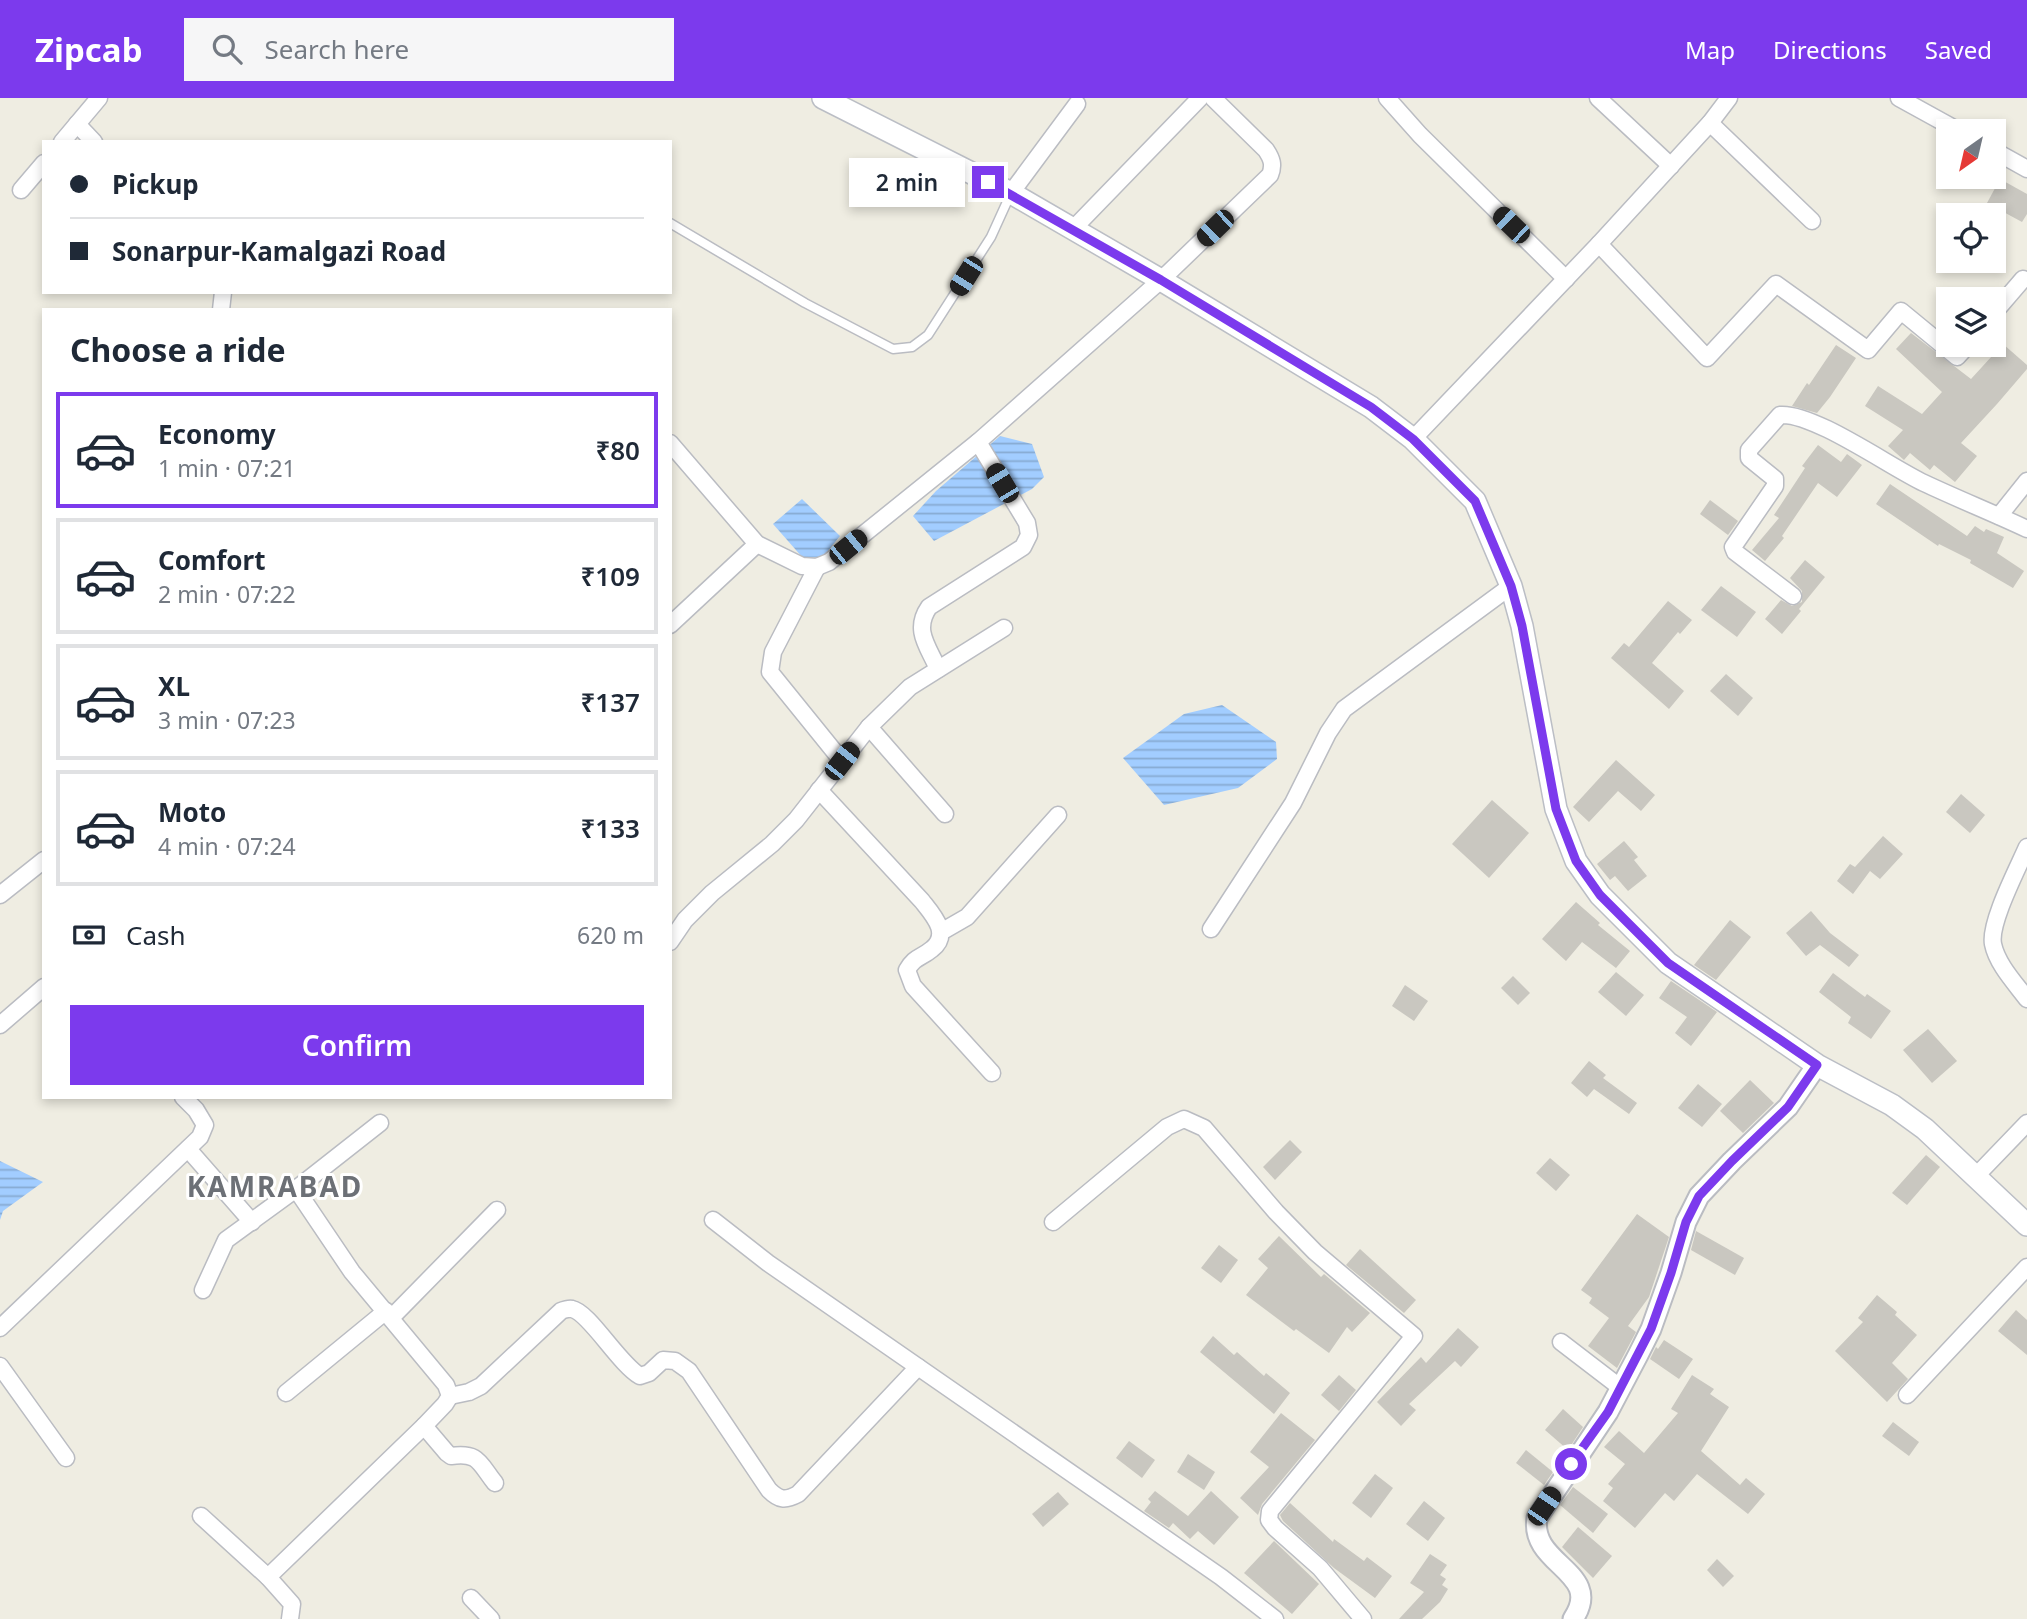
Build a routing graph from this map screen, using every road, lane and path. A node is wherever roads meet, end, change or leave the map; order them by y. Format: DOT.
graph roads {
  1 [pos="99,98"];
  2 [pos="823,98"];
  3 [pos="1199,98"];
  4 [pos="1213,98"];
  5 [pos="1387,98"];
  6 [pos="1598,98"];
  7 [pos="1729,98"];
  8 [pos="1903,99"];
  9 [pos="1077,104"];
  10 [pos="1938,119"];
  11 [pos="1710,123"];
  12 [pos="77,124"];
  13 [pos="64,140"];
  14 [pos="91,140"];
  15 [pos="2006,157"];
  16 [pos="42,165"];
  17 [pos="1671,166"];
  18 [pos="2027,169"];
  19 [pos="20,190"];
  20 [pos="1010,193"];
  21 [pos="1812,221"];
  22 [pos="672,224"];
  23 [pos="1073,229"];
  24 [pos="1600,244"];
  25 [pos="1566,279"];
  26 [pos="2023,279"];
  27 [pos="1161,280"];
  28 [pos="2006,299"];
  29 [pos="1936,339"];
  30 [pos="1413,439"];
  31 [pos="978,442"];
  32 [pos="672,445"];
  33 [pos="2027,481"];
  34 [pos="2000,516"];
  35 [pos="2027,529"];
  36 [pos="757,544"];
  37 [pos="817,567"];
  38 [pos="1511,586"];
  39 [pos="1793,596"];
  40 [pos="672,623"];
  41 [pos="1004,628"];
  42 [pos="938,669"];
  43 [pos="869,727"];
  44 [pos="842,761"];
  45 [pos="818,790"];
  46 [pos="946,814"];
  47 [pos="1058,815"];
  48 [pos="2027,846"];
  49 [pos="42,862"];
  50 [pos="0,895"];
  51 [pos="1211,929"];
  52 [pos="941,932"];
  53 [pos="672,939"];
  54 [pos="42,989"];
  55 [pos="2027,999"];
  56 [pos="0,1025"];
  57 [pos="1817,1065"];
  58 [pos="992,1073"];
  59 [pos="185,1099"];
  60 [pos="380,1123"];
  61 [pos="2027,1123"];
  62 [pos="188,1149"];
  63 [pos="1976,1175"];
  64 [pos="296,1189"];
  65 [pos="497,1210"];
  66 [pos="712,1220"];
  67 [pos="252,1222"];
  68 [pos="1053,1222"];
  69 [pos="2027,1225"];
  70 [pos="2027,1267"];
  71 [pos="203,1290"];
  72 [pos="388,1315"];
  73 [pos="0,1328"];
  74 [pos="1561,1342"];
  75 [pos="0,1366"];
  76 [pos="918,1367"];
  77 [pos="1621,1388"];
  78 [pos="286,1393"];
  79 [pos="1908,1395"];
  80 [pos="450,1396"];
  81 [pos="424,1426"];
  82 [pos="66,1458"];
  83 [pos="495,1483"];
  84 [pos="201,1516"];
  85 [pos="268,1577"];
  86 [pos="471,1598"];
  87 [pos="1359,1618"];
  88 [pos="290,1619"];
  89 [pos="491,1619"];
  90 [pos="1275,1619"];
  91 [pos="1573,1619"];
  1 -- 12 [label="street"];
  2 -- 20 [label="main road"];
  3 -- 23 [label="street"];
  4 -- 27 [label="street"];
  5 -- 25 [label="street"];
  6 -- 17 [label="street"];
  7 -- 11 [label="street"];
  8 -- 10 [label="street"];
  9 -- 20 [label="street"];
  11 -- 17 [label="street"];
  11 -- 21 [label="street"];
  12 -- 13 [label="street"];
  12 -- 14 [label="street"];
  15 -- 18 [label="street"];
  16 -- 19 [label="street"];
  17 -- 24 [label="street"];
  20 -- 22 [label="lane"];
  20 -- 23 [label="main road"];
  23 -- 27 [label="main road"];
  24 -- 25 [label="street"];
  24 -- 29 [label="street"];
  25 -- 30 [label="street"];
  26 -- 28 [label="street"];
  27 -- 30 [label="main road"];
  27 -- 31 [label="street"];
  30 -- 38 [label="main road"];
  31 -- 37 [label="street"];
  31 -- 42 [label="street"];
  32 -- 36 [label="street"];
  33 -- 34 [label="street"];
  34 -- 35 [label="street"];
  34 -- 39 [label="street"];
  36 -- 37 [label="street"];
  36 -- 40 [label="street"];
  37 -- 44 [label="street"];
  38 -- 51 [label="street"];
  38 -- 57 [label="main road"];
  41 -- 42 [label="street"];
  42 -- 43 [label="street"];
  43 -- 44 [label="street"];
  43 -- 46 [label="street"];
  44 -- 45 [label="street"];
  45 -- 52 [label="street"];
  45 -- 53 [label="street"];
  47 -- 52 [label="street"];
  48 -- 55 [label="street"];
  49 -- 50 [label="street"];
  52 -- 58 [label="street"];
  54 -- 56 [label="street"];
  57 -- 63 [label="main road"];
  57 -- 77 [label="street"];
  59 -- 62 [label="street"];
  60 -- 64 [label="street"];
  61 -- 63 [label="street"];
  62 -- 67 [label="street"];
  62 -- 73 [label="street"];
  63 -- 69 [label="main road"];
  64 -- 67 [label="street"];
  64 -- 72 [label="street"];
  65 -- 72 [label="street"];
  66 -- 76 [label="street"];
  67 -- 71 [label="street"];
  68 -- 87 [label="street"];
  70 -- 79 [label="street"];
  72 -- 78 [label="street"];
  72 -- 80 [label="street"];
  74 -- 77 [label="street"];
  75 -- 82 [label="street"];
  76 -- 80 [label="street"];
  76 -- 90 [label="street"];
  77 -- 91 [label="street"];
  80 -- 81 [label="street"];
  81 -- 83 [label="street"];
  81 -- 85 [label="street"];
  84 -- 85 [label="street"];
  85 -- 88 [label="street"];
  86 -- 89 [label="street"];
}
